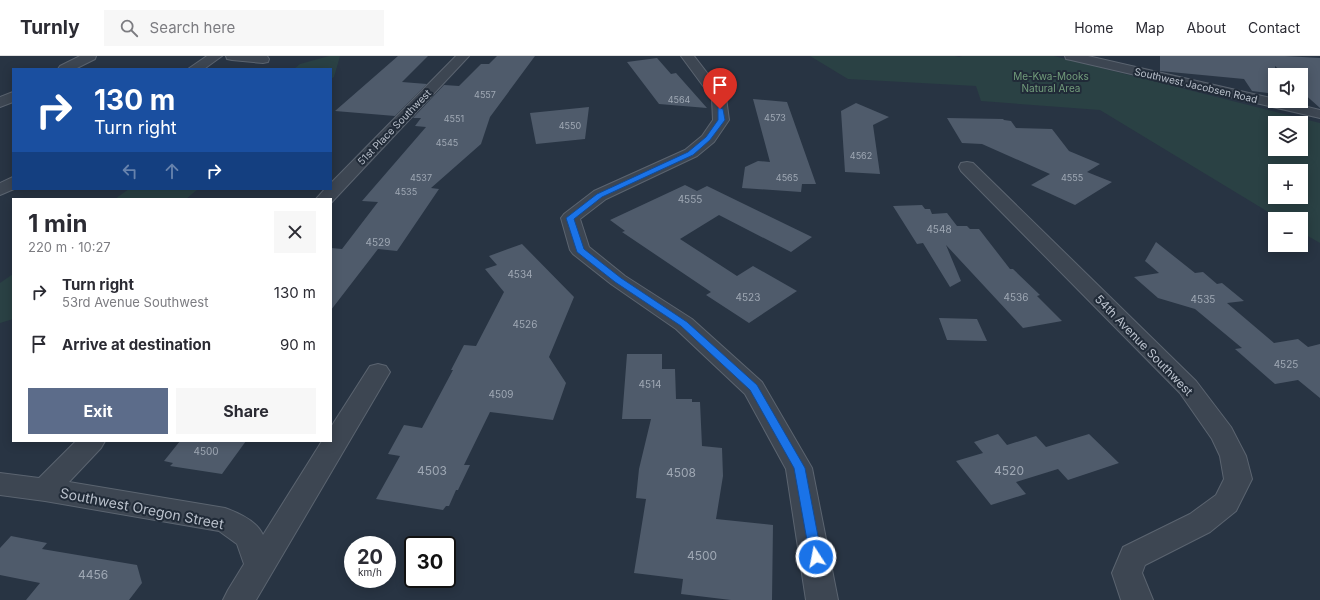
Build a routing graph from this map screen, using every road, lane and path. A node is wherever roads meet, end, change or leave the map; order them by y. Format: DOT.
graph roads {
  1 [pos="90,56"];
  2 [pos="216,56"];
  3 [pos="232,56"];
  4 [pos="463,56"];
  5 [pos="687,56"];
  6 [pos="1072,56"];
  7 [pos="263,59"];
  8 [pos="67,68"];
  9 [pos="197,68"];
  10 [pos="12,97"];
  11 [pos="0,103"];
  12 [pos="1320,114"];
  13 [pos="967,167"];
  14 [pos="12,183"];
  15 [pos="0,190"];
  16 [pos="326,198"];
  17 [pos="378,372"];
  18 [pos="91,442"];
  19 [pos="0,484"];
  20 [pos="45,490"];
  21 [pos="260,566"];
  22 [pos="239,600"];
  23 [pos="822,600"];
  24 [pos="1137,600"];
  1 -- 8 [label="street"];
  2 -- 9 [label="street"];
  3 -- 7 [label="street"];
  4 -- 16 [label="street, 51st Place Southwest"];
  5 -- 23 [label="street"];
  6 -- 12 [label="street, Southwest Jacobsen Road"];
  10 -- 11 [label="street"];
  13 -- 24 [label="street, 54th Avenue Southwest"];
  14 -- 15 [label="street"];
  17 -- 21 [label="street"];
  18 -- 20 [label="street"];
  19 -- 20 [label="street, Southwest Oregon Street"];
  20 -- 21 [label="street, Southwest Oregon Street"];
  21 -- 22 [label="street"];
}
